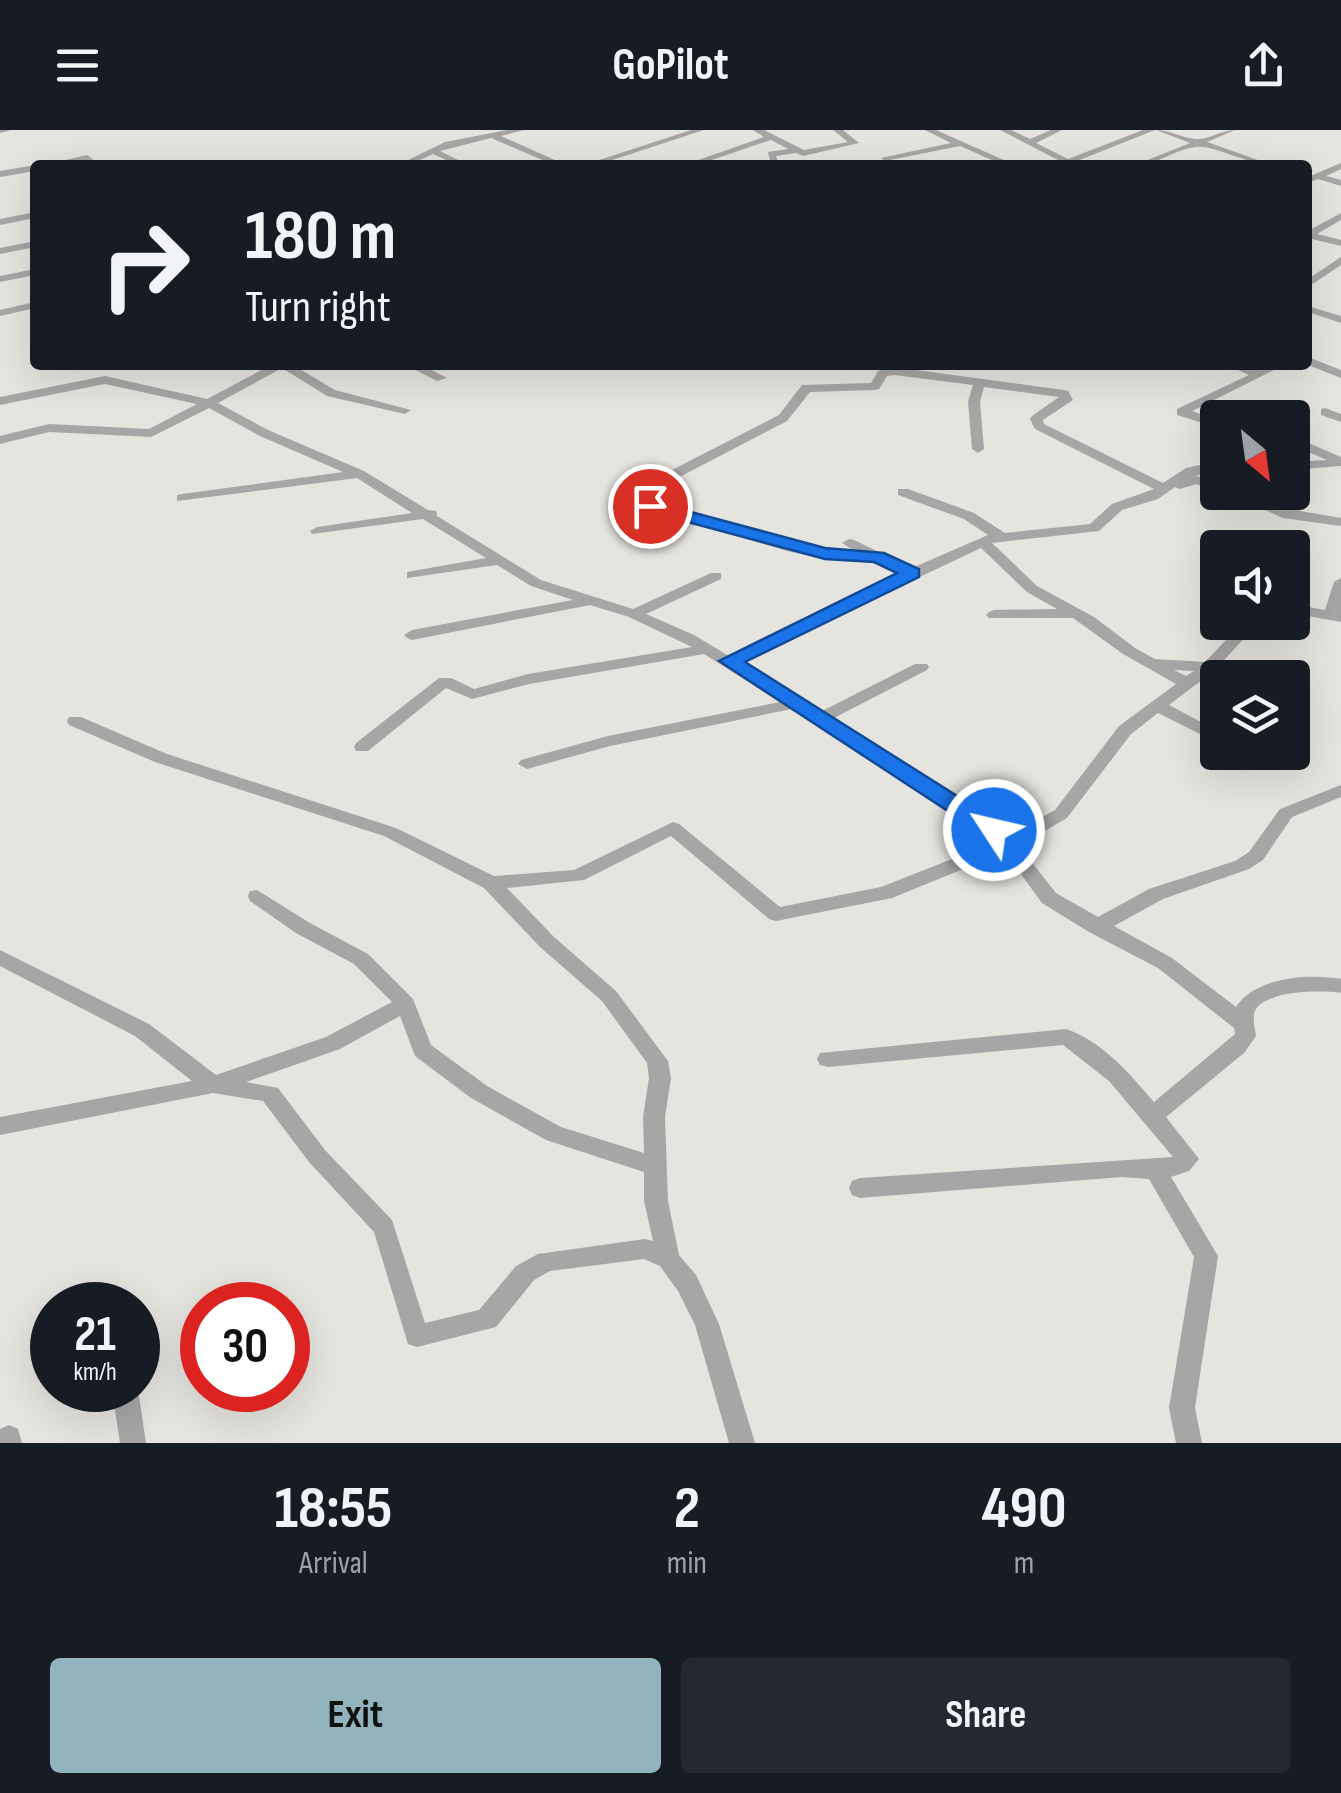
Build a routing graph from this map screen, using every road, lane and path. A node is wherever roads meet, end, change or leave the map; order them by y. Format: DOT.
graph roads {
  1 [pos="520,130"];
  2 [pos="700,130"];
  3 [pos="757,130"];
  4 [pos="837,130"];
  5 [pos="929,130"];
  6 [pos="1004,130"];
  7 [pos="1058,130"];
  8 [pos="1151,130"];
  9 [pos="1160,130"];
  10 [pos="1231,130"];
  11 [pos="483,134"];
  12 [pos="773,137"];
  13 [pos="1029,142"];
  14 [pos="1192,142"];
  15 [pos="958,144"];
  16 [pos="832,149"];
  17 [pos="434,150"];
  18 [pos="796,150"];
  19 [pos="885,158"];
  20 [pos="413,160"];
  21 [pos="454,160"];
  22 [pos="549,160"];
  23 [pos="604,160"];
  24 [pos="703,160"];
  25 [pos="773,160"];
  26 [pos="843,160"];
  27 [pos="996,160"];
  28 [pos="1057,160"];
  29 [pos="1073,160"];
  30 [pos="1151,160"];
  31 [pos="1248,160"];
  32 [pos="1341,166"];
  33 [pos="30,169"];
  34 [pos="0,174"];
  35 [pos="1312,177"];
  36 [pos="1341,183"];
  37 [pos="30,216"];
  38 [pos="1341,216"];
  39 [pos="0,222"];
  40 [pos="1312,233"];
  41 [pos="1312,236"];
  42 [pos="1341,243"];
  43 [pos="30,245"];
  44 [pos="0,251"];
  45 [pos="1341,260"];
  46 [pos="30,273"];
  47 [pos="0,279"];
  48 [pos="1312,281"];
  49 [pos="30,307"];
  50 [pos="1312,309"];
  51 [pos="0,314"];
  52 [pos="1341,320"];
  53 [pos="1312,363"];
  54 [pos="270,370"];
  55 [pos="288,370"];
  56 [pos="423,370"];
  57 [pos="920,370"];
  58 [pos="1247,370"];
  59 [pos="1267,370"];
  60 [pos="910,374"];
  61 [pos="1258,374"];
  62 [pos="1341,374"];
  63 [pos="441,378"];
  64 [pos="979,385"];
  65 [pos="1203,400"];
  66 [pos="0,401"];
  67 [pos="1200,402"];
  68 [pos="208,403"];
  69 [pos="405,410"];
  70 [pos="1325,412"];
  71 [pos="1200,418"];
  72 [pos="1341,418"];
  73 [pos="0,440"];
  74 [pos="1310,448"];
  75 [pos="978,449"];
  76 [pos="1341,463"];
  77 [pos="1310,465"];
  78 [pos="1200,469"];
  79 [pos="359,474"];
  80 [pos="1200,481"];
  81 [pos="1162,489"];
  82 [pos="903,492"];
  83 [pos="182,498"];
  84 [pos="1276,510"];
  85 [pos="1294,510"];
  86 [pos="430,514"];
  87 [pos="1297,514"];
  88 [pos="1341,522"];
  89 [pos="318,531"];
  90 [pos="1000,536"];
  91 [pos="983,542"];
  92 [pos="848,544"];
  93 [pos="878,557"];
  94 [pos="500,560"];
  95 [pos="912,573"];
  96 [pos="412,574"];
  97 [pos="716,576"];
  98 [pos="1341,582"];
  99 [pos="590,601"];
  100 [pos="1310,612"];
  101 [pos="1076,613"];
  102 [pos="634,614"];
  103 [pos="994,615"];
  104 [pos="1336,617"];
  105 [pos="412,636"];
  106 [pos="1235,640"];
  107 [pos="707,648"];
  108 [pos="1216,660"];
  109 [pos="730,661"];
  110 [pos="1155,664"];
  111 [pos="1200,666"];
  112 [pos="921,667"];
  113 [pos="1200,674"];
  114 [pos="1173,695"];
  115 [pos="794,704"];
  116 [pos="820,719"];
  117 [pos="75,721"];
  118 [pos="1200,721"];
  119 [pos="362,746"];
  120 [pos="527,764"];
  121 [pos="1341,792"];
  122 [pos="1008,844"];
  123 [pos="491,884"];
  124 [pos="257,896"];
  125 [pos="1096,926"];
  126 [pos="0,958"];
  127 [pos="1341,986"];
  128 [pos="406,1004"];
  129 [pos="1244,1024"];
  130 [pos="828,1058"];
  131 [pos="213,1084"];
  132 [pos="1153,1115"];
  133 [pos="0,1126"];
  134 [pos="655,1166"];
  135 [pos="1156,1171"];
  136 [pos="860,1188"];
  137 [pos="668,1259"];
  138 [pos="128,1412"];
  139 [pos="133,1443"];
  140 [pos="742,1443"];
  141 [pos="1189,1443"];
  1 -- 11 [label="street"];
  2 -- 23 [label="street"];
  3 -- 12 [label="street"];
  4 -- 16 [label="street"];
  5 -- 15 [label="street"];
  6 -- 13 [label="street"];
  7 -- 13 [label="street"];
  8 -- 29 [label="street"];
  9 -- 14 [label="street"];
  10 -- 14 [label="street"];
  11 -- 17 [label="street"];
  11 -- 22 [label="street"];
  12 -- 18 [label="street"];
  12 -- 24 [label="street"];
  13 -- 28 [label="street"];
  14 -- 30 [label="street"];
  14 -- 31 [label="street"];
  15 -- 19 [label="street"];
  15 -- 27 [label="street"];
  16 -- 18 [label="street"];
  16 -- 26 [label="street"];
  17 -- 20 [label="street"];
  17 -- 21 [label="street"];
  18 -- 25 [label="street"];
  32 -- 35 [label="street"];
  33 -- 34 [label="street"];
  35 -- 36 [label="street"];
  37 -- 39 [label="street"];
  38 -- 40 [label="street"];
  41 -- 42 [label="street"];
  43 -- 44 [label="street"];
  45 -- 48 [label="street"];
  46 -- 47 [label="street"];
  49 -- 51 [label="street"];
  50 -- 52 [label="street"];
  53 -- 62 [label="street"];
  54 -- 68 [label="street"];
  55 -- 69 [label="street"];
  56 -- 63 [label="street"];
  57 -- 60 [label="street"];
  58 -- 61 [label="street"];
  59 -- 61 [label="street"];
  60 -- 64 [label="street"];
  60 -- 93 [label="street"];
  61 -- 65 [label="street"];
  64 -- 75 [label="street"];
  64 -- 81 [label="street"];
  66 -- 68 [label="street"];
  67 -- 71 [label="street"];
  68 -- 73 [label="street"];
  68 -- 79 [label="street"];
  70 -- 72 [label="street"];
  74 -- 76 [label="street"];
  76 -- 77 [label="street"];
  78 -- 81 [label="street"];
  79 -- 83 [label="street"];
  79 -- 86 [label="street"];
  80 -- 81 [label="street"];
  81 -- 90 [label="street"];
  82 -- 90 [label="street"];
  84 -- 87 [label="street"];
  85 -- 87 [label="street"];
  86 -- 89 [label="street"];
  86 -- 94 [label="street"];
  87 -- 88 [label="street"];
  90 -- 91 [label="street"];
  91 -- 95 [label="street"];
  91 -- 101 [label="street"];
  92 -- 93 [label="street"];
  93 -- 95 [label="street"];
  94 -- 96 [label="street"];
  94 -- 99 [label="street"];
  95 -- 109 [label="street"];
  97 -- 102 [label="street"];
  98 -- 104 [label="street"];
  99 -- 102 [label="street"];
  99 -- 105 [label="street"];
  100 -- 104 [label="street"];
  101 -- 103 [label="street"];
  101 -- 110 [label="street"];
  102 -- 107 [label="street"];
  106 -- 108 [label="street"];
  107 -- 109 [label="street"];
  107 -- 119 [label="street"];
  109 -- 115 [label="street"];
  110 -- 111 [label="street"];
  110 -- 114 [label="street"];
  112 -- 116 [label="street"];
  113 -- 114 [label="street"];
  114 -- 118 [label="street"];
  114 -- 122 [label="street"];
  115 -- 116 [label="street"];
  115 -- 120 [label="street"];
  116 -- 122 [label="street"];
  117 -- 123 [label="street"];
  121 -- 125 [label="street"];
  122 -- 123 [label="street"];
  122 -- 125 [label="street"];
  123 -- 134 [label="street"];
  124 -- 128 [label="street"];
  125 -- 129 [label="street"];
  126 -- 131 [label="street"];
  127 -- 129 [label="street"];
  128 -- 131 [label="street"];
  128 -- 134 [label="street"];
  129 -- 132 [label="street"];
  130 -- 132 [label="street"];
  131 -- 133 [label="street"];
  131 -- 137 [label="street"];
  132 -- 135 [label="street"];
  134 -- 137 [label="street"];
  135 -- 136 [label="street"];
  135 -- 141 [label="street"];
  137 -- 140 [label="street"];
  138 -- 139 [label="street"];
}
